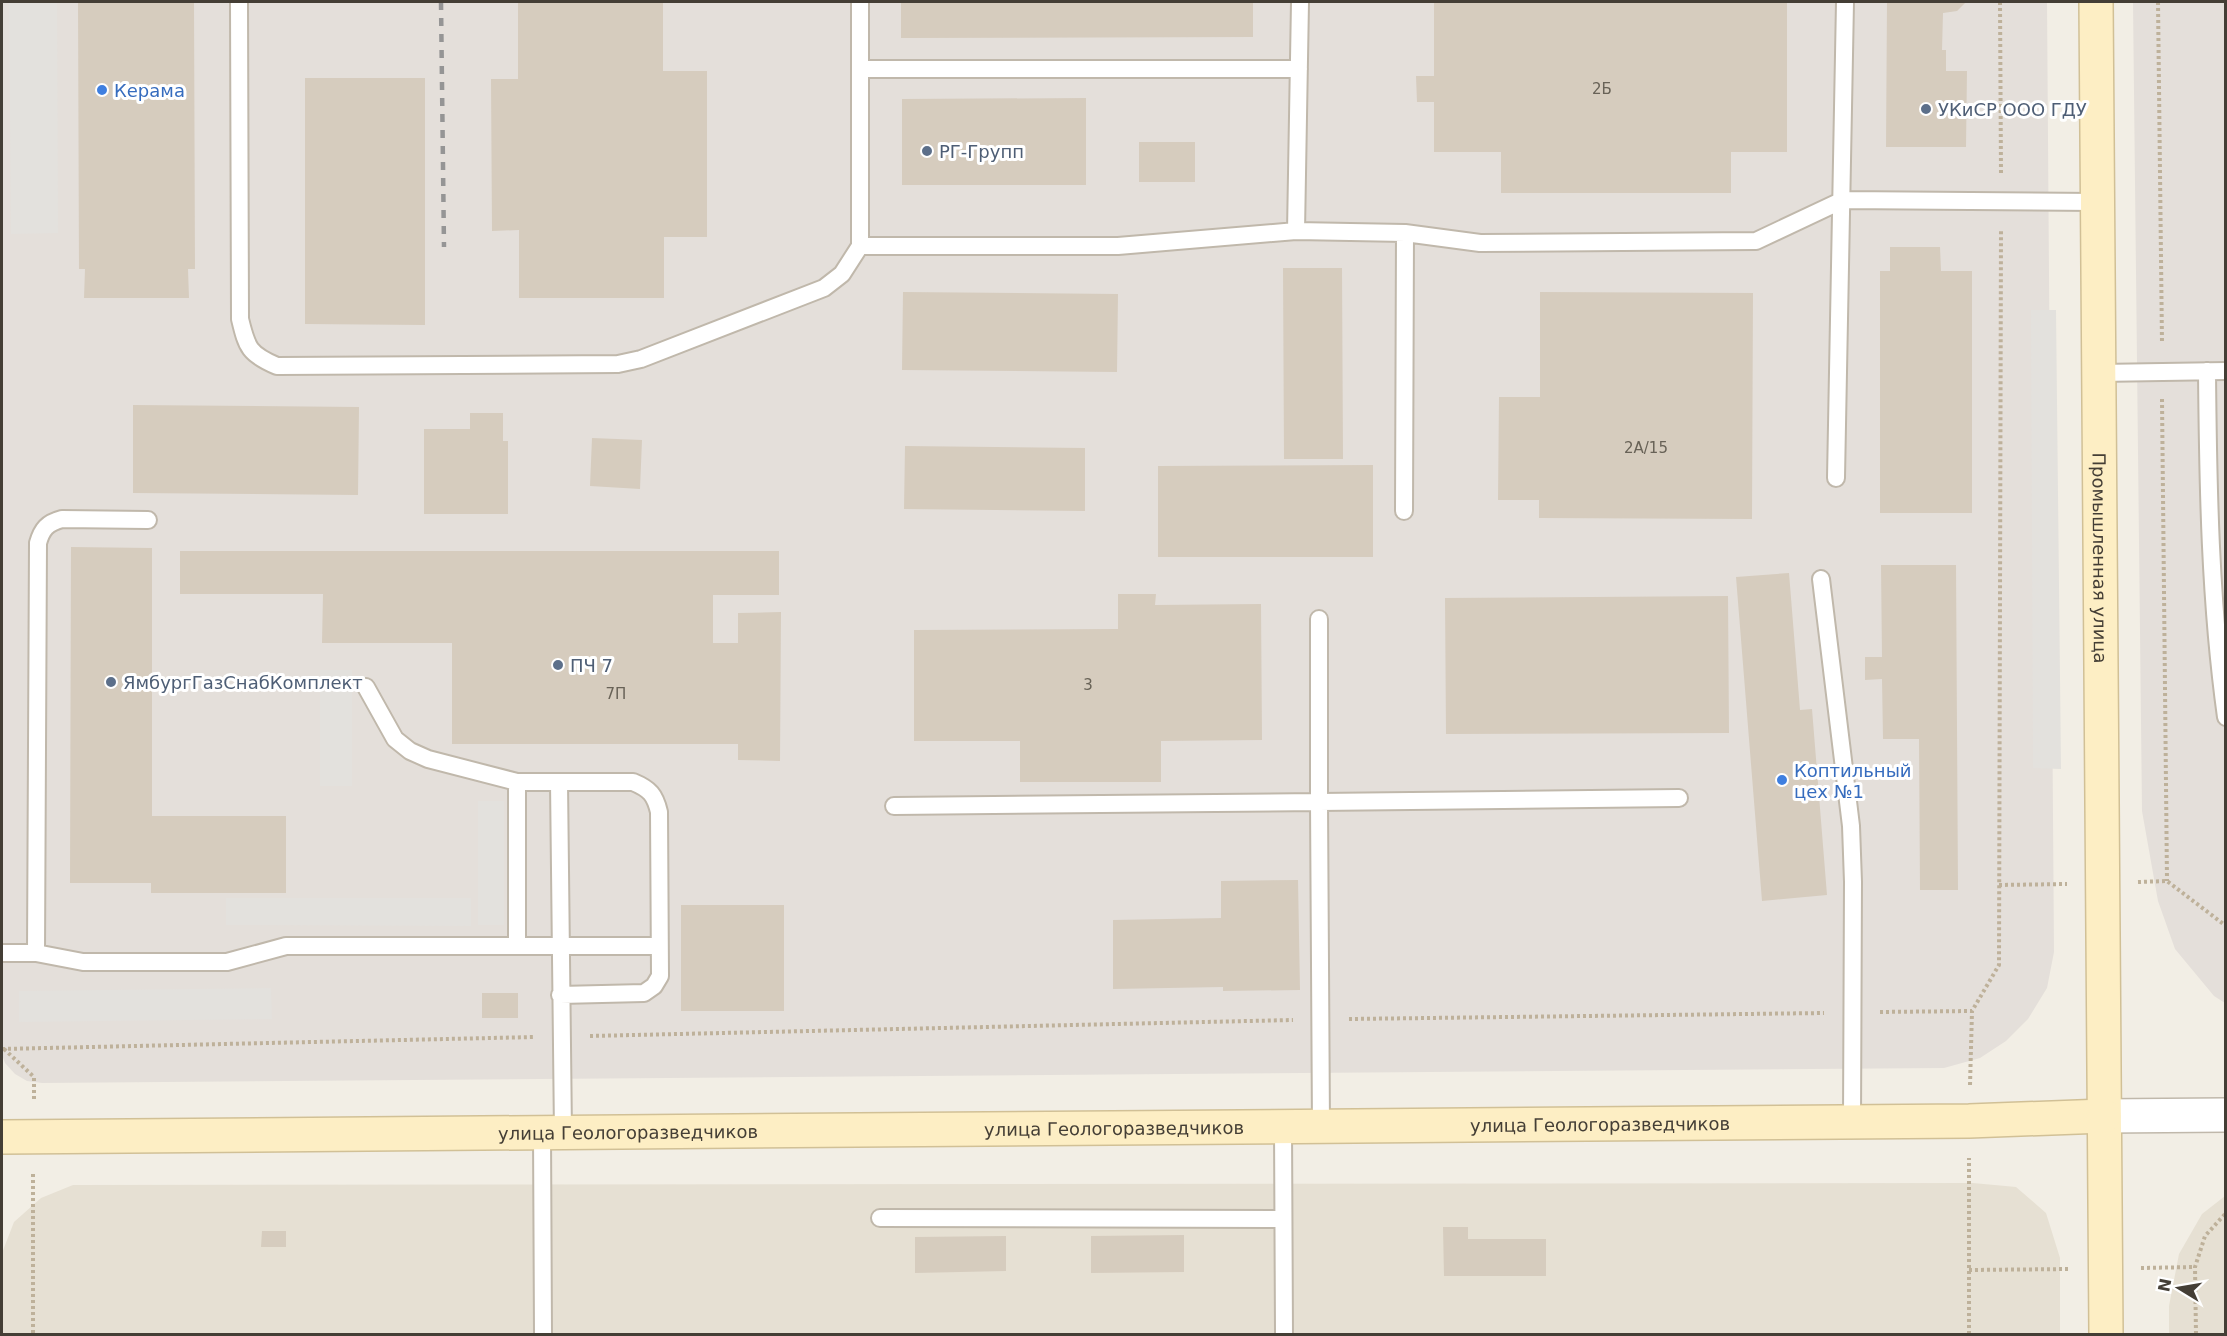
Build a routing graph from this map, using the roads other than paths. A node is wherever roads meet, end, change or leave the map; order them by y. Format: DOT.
graph roads {
  1 [pos="239,2"];
  2 [pos="860,2"];
  3 [pos="1300,2"];
  4 [pos="1845,2"];
  5 [pos="2096,2"];
  6 [pos="860,69"];
  7 [pos="1299,69"];
  8 [pos="1843,200"];
  9 [pos="2097,202"];
  10 [pos="1296,231"];
  11 [pos="1405,232"];
  12 [pos="860,246"];
  13 [pos="2207,371"];
  14 [pos="2226,371"];
  15 [pos="2099,373"];
  16 [pos="1836,478"];
  17 [pos="1404,512"];
  18 [pos="148,520"];
  19 [pos="1821,579"];
  20 [pos="1319,619"];
  21 [pos="366,687"];
  22 [pos="2226,717"];
  23 [pos="517,782"];
  24 [pos="559,782"];
  25 [pos="1679,798"];
  26 [pos="1318,802"];
  27 [pos="894,806"];
  28 [pos="517,946"];
  29 [pos="560,946"];
  30 [pos="659,946"];
  31 [pos="2,953"];
  32 [pos="36,953"];
  33 [pos="560,995"];
  34 [pos="2226,1115"];
  35 [pos="2104,1116"];
  36 [pos="1852,1122"];
  37 [pos="1282,1127"];
  38 [pos="1321,1127"];
  39 [pos="552,1133"];
  40 [pos="2,1137"];
  41 [pos="879,1218"];
  42 [pos="1283,1219"];
  43 [pos="543,1335"];
  44 [pos="1284,1335"];
  45 [pos="2106,1335"];
  1 -- 12 [label="lane"];
  2 -- 6 [label="lane"];
  3 -- 7 [label="lane"];
  4 -- 8 [label="lane"];
  5 -- 9 [label="main road, Промышленная улица"];
  6 -- 7 [label="lane"];
  6 -- 12 [label="lane"];
  7 -- 10 [label="lane"];
  8 -- 9 [label="lane"];
  8 -- 11 [label="lane"];
  8 -- 16 [label="lane"];
  9 -- 15 [label="main road, Промышленная улица"];
  10 -- 11 [label="lane"];
  10 -- 12 [label="lane"];
  11 -- 17 [label="lane"];
  13 -- 14 [label="lane"];
  13 -- 15 [label="lane"];
  13 -- 22 [label="lane"];
  15 -- 35 [label="main road, Промышленная улица"];
  18 -- 32 [label="lane"];
  19 -- 36 [label="lane"];
  20 -- 26 [label="lane"];
  21 -- 23 [label="lane"];
  23 -- 24 [label="lane"];
  23 -- 28 [label="lane"];
  24 -- 29 [label="lane"];
  24 -- 30 [label="lane"];
  25 -- 26 [label="lane"];
  26 -- 27 [label="lane"];
  26 -- 38 [label="lane"];
  28 -- 29 [label="lane"];
  28 -- 32 [label="lane"];
  29 -- 30 [label="lane"];
  29 -- 33 [label="lane"];
  30 -- 33 [label="lane"];
  31 -- 32 [label="lane"];
  33 -- 39 [label="lane"];
  34 -- 35 [label="street, улица Геологоразведчиков"];
  35 -- 36 [label="main road, улица Геологоразведчиков"];
  35 -- 45 [label="main road, Промышленная улица"];
  36 -- 38 [label="main road, улица Геологоразведчиков"];
  37 -- 38 [label="main road, улица Геологоразведчиков"];
  37 -- 39 [label="main road, улица Геологоразведчиков"];
  37 -- 42 [label="lane"];
  39 -- 40 [label="main road, улица Геологоразведчиков"];
  39 -- 43 [label="lane"];
  41 -- 42 [label="lane"];
  42 -- 44 [label="lane"];
}
